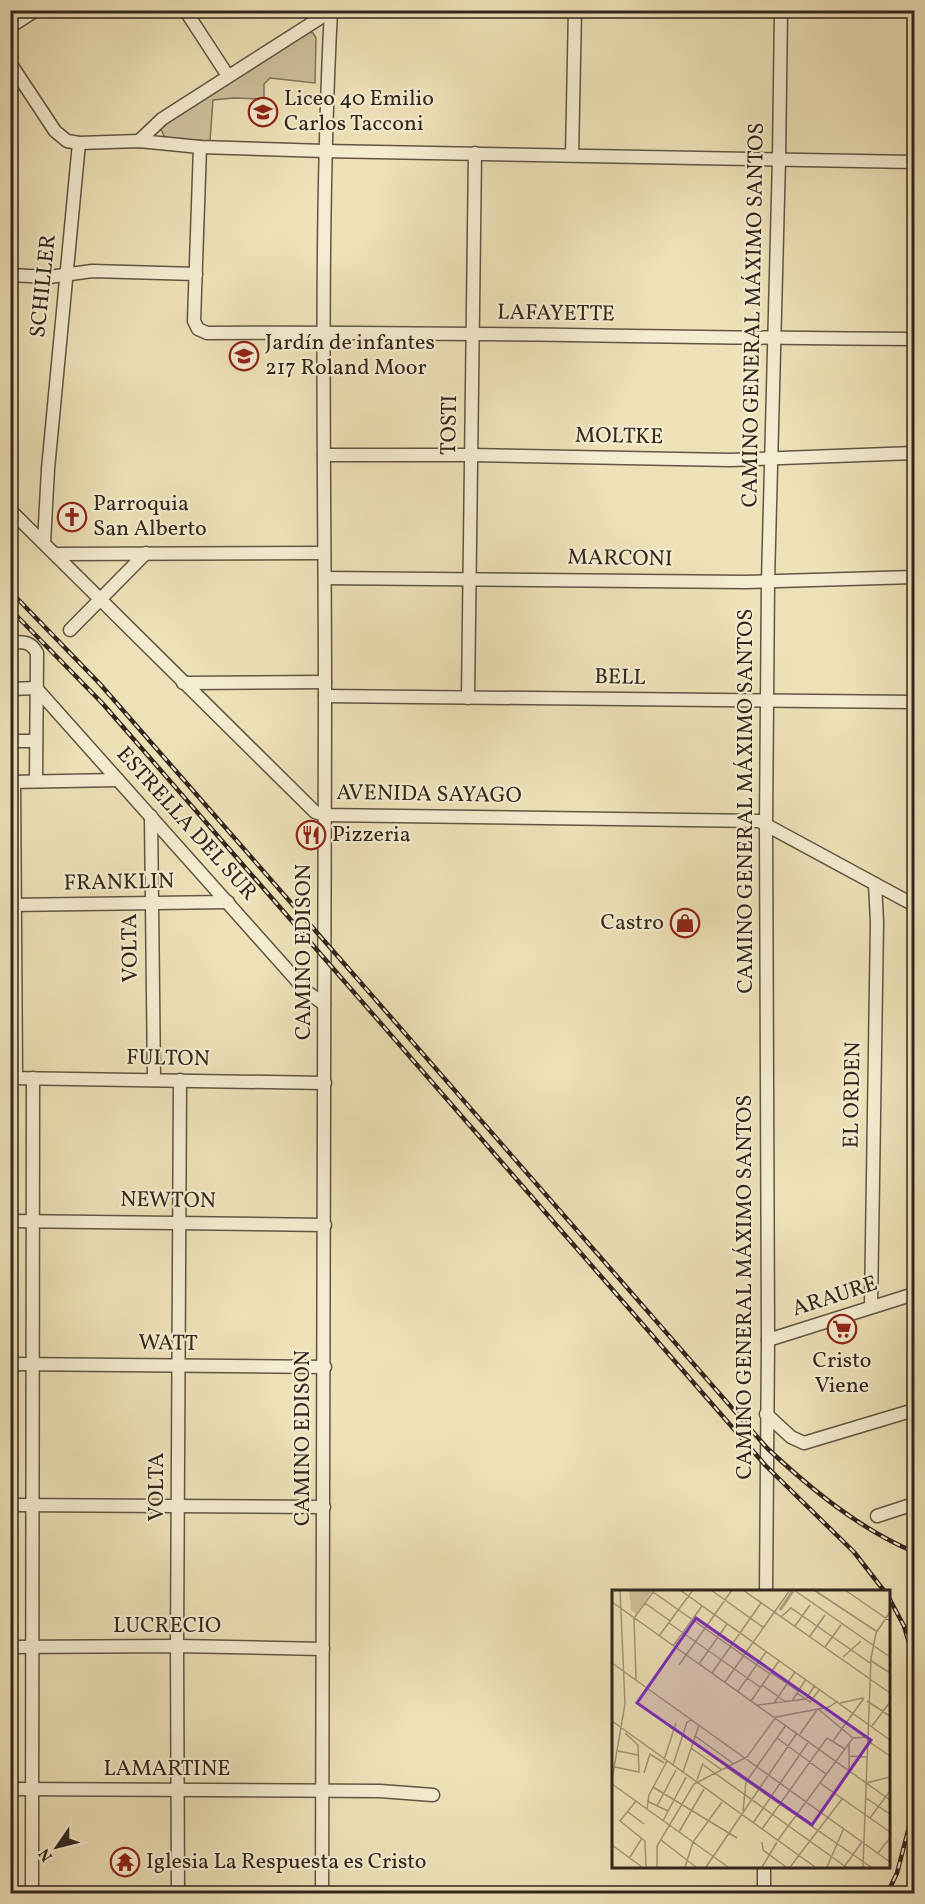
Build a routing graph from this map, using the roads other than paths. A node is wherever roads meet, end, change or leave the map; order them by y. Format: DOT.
graph roads {
  1 [pos="36,10"];
  2 [pos="185,10"];
  3 [pos="575,10"];
  4 [pos="781,10"];
  5 [pos="331,11"];
  6 [pos="16,20"];
  7 [pos="10,63"];
  8 [pos="228,76"];
  9 [pos="139,141"];
  10 [pos="79,143"];
  11 [pos="200,147"];
  12 [pos="324,151"];
  13 [pos="475,153"];
  14 [pos="572,155"];
  15 [pos="779,159"];
  16 [pos="915,162"];
  17 [pos="68,274"];
  18 [pos="196,274"];
  19 [pos="10,275"];
  20 [pos="323,332"];
  21 [pos="473,333"];
  22 [pos="774,339"];
  23 [pos="915,339"];
  24 [pos="915,453"];
  25 [pos="324,455"];
  26 [pos="471,455"];
  27 [pos="771,459"];
  28 [pos="10,510"];
  29 [pos="44,543"];
  30 [pos="146,553"];
  31 [pos="324,553"];
  32 [pos="55,554"];
  33 [pos="915,577"];
  34 [pos="325,578"];
  35 [pos="469,578"];
  36 [pos="768,581"];
  37 [pos="100,600"];
  38 [pos="70,630"];
  39 [pos="10,642"];
  40 [pos="325,682"];
  41 [pos="183,683"];
  42 [pos="36,688"];
  43 [pos="10,689"];
  44 [pos="325,696"];
  45 [pos="468,698"];
  46 [pos="767,701"];
  47 [pos="915,702"];
  48 [pos="10,741"];
  49 [pos="36,741"];
  50 [pos="118,780"];
  51 [pos="36,781"];
  52 [pos="12,782"];
  53 [pos="324,815"];
  54 [pos="151,816"];
  55 [pos="766,824"];
  56 [pos="875,884"];
  57 [pos="228,902"];
  58 [pos="151,904"];
  59 [pos="13,905"];
  60 [pos="915,905"];
  61 [pos="324,1004"];
  62 [pos="13,1078"];
  63 [pos="33,1078"];
  64 [pos="154,1080"];
  65 [pos="180,1080"];
  66 [pos="325,1083"];
  67 [pos="10,1221"];
  68 [pos="33,1221"];
  69 [pos="181,1222"];
  70 [pos="325,1225"];
  71 [pos="915,1294"];
  72 [pos="871,1307"];
  73 [pos="768,1340"];
  74 [pos="10,1364"];
  75 [pos="33,1364"];
  76 [pos="179,1365"];
  77 [pos="325,1367"];
  78 [pos="915,1410"];
  79 [pos="766,1414"];
  80 [pos="915,1504"];
  81 [pos="33,1505"];
  82 [pos="10,1506"];
  83 [pos="178,1506"];
  84 [pos="324,1507"];
  85 [pos="877,1516"];
  86 [pos="766,1590"];
  87 [pos="177,1646"];
  88 [pos="10,1647"];
  89 [pos="33,1647"];
  90 [pos="323,1649"];
  91 [pos="32,1788"];
  92 [pos="10,1789"];
  93 [pos="178,1790"];
  94 [pos="322,1791"];
  95 [pos="433,1796"];
  96 [pos="764,1868"];
  97 [pos="32,1893"];
  98 [pos="178,1893"];
  99 [pos="322,1893"];
  100 [pos="764,1893"];
  1 -- 6 [label="street"];
  2 -- 8 [label="street"];
  3 -- 14 [label="street"];
  4 -- 15 [label="street, CAMINO GENERAL MÁXIMO SANTOS"];
  5 -- 8 [label="street"];
  5 -- 12 [label="street, CAMINO EDISON"];
  7 -- 10 [label="street"];
  8 -- 9 [label="street"];
  9 -- 10 [label="street"];
  9 -- 11 [label="street"];
  10 -- 17 [label="street, SCHILLER"];
  11 -- 12 [label="street"];
  11 -- 18 [label="street"];
  12 -- 13 [label="street"];
  12 -- 20 [label="street, CAMINO EDISON"];
  13 -- 14 [label="street"];
  13 -- 21 [label="street, TOSTI"];
  14 -- 15 [label="street"];
  15 -- 16 [label="street"];
  15 -- 22 [label="street, CAMINO GENERAL MÁXIMO SANTOS"];
  17 -- 18 [label="street"];
  17 -- 19 [label="street"];
  17 -- 29 [label="street, SCHILLER"];
  18 -- 20 [label="street, LAFAYETTE"];
  20 -- 21 [label="street, LAFAYETTE"];
  20 -- 25 [label="street, CAMINO EDISON"];
  21 -- 22 [label="street, LAFAYETTE"];
  21 -- 26 [label="street, TOSTI"];
  22 -- 23 [label="street, LAFAYETTE"];
  22 -- 27 [label="street, CAMINO GENERAL MÁXIMO SANTOS"];
  24 -- 27 [label="street, MOLTKE"];
  25 -- 26 [label="street, MOLTKE"];
  25 -- 31 [label="street, CAMINO EDISON"];
  26 -- 27 [label="street, MOLTKE"];
  26 -- 35 [label="street, TOSTI"];
  27 -- 36 [label="street, CAMINO GENERAL MÁXIMO SANTOS"];
  28 -- 29 [label="street, AVENIDA SAYAGO"];
  29 -- 32 [label="street, AVENIDA SAYAGO"];
  30 -- 31 [label="street"];
  30 -- 32 [label="street"];
  30 -- 37 [label="street"];
  31 -- 34 [label="street, CAMINO EDISON"];
  32 -- 37 [label="street, AVENIDA SAYAGO"];
  33 -- 36 [label="street, MARCONI"];
  34 -- 35 [label="street, MARCONI"];
  34 -- 40 [label="street, CAMINO EDISON"];
  35 -- 36 [label="street, MARCONI"];
  35 -- 45 [label="street, TOSTI"];
  36 -- 46 [label="street, CAMINO GENERAL MÁXIMO SANTOS"];
  37 -- 38 [label="street"];
  37 -- 41 [label="street, AVENIDA SAYAGO"];
  39 -- 42 [label="street"];
  40 -- 41 [label="street"];
  40 -- 44 [label="street, CAMINO EDISON"];
  41 -- 53 [label="street, AVENIDA SAYAGO"];
  42 -- 43 [label="street"];
  42 -- 49 [label="street"];
  42 -- 50 [label="street, ESTRELLA DEL SUR"];
  44 -- 45 [label="street, BELL"];
  44 -- 53 [label="street, CAMINO EDISON"];
  45 -- 46 [label="street, BELL"];
  46 -- 47 [label="street, BELL"];
  46 -- 55 [label="street, CAMINO GENERAL MÁXIMO SANTOS"];
  48 -- 49 [label="street"];
  49 -- 51 [label="street"];
  50 -- 51 [label="street"];
  50 -- 54 [label="street, ESTRELLA DEL SUR"];
  51 -- 52 [label="street"];
  52 -- 59 [label="street"];
  53 -- 55 [label="street, AVENIDA SAYAGO"];
  53 -- 61 [label="street, CAMINO EDISON"];
  54 -- 57 [label="street, ESTRELLA DEL SUR"];
  54 -- 58 [label="street, VOLTA"];
  55 -- 56 [label="street, AVENIDA SAYAGO"];
  55 -- 73 [label="street, CAMINO GENERAL MÁXIMO SANTOS"];
  56 -- 60 [label="street, AVENIDA SAYAGO"];
  56 -- 72 [label="street, EL ORDEN"];
  57 -- 58 [label="street, FRANKLIN"];
  57 -- 61 [label="street, ESTRELLA DEL SUR"];
  58 -- 59 [label="street, FRANKLIN"];
  58 -- 64 [label="street, VOLTA"];
  59 -- 62 [label="street"];
  61 -- 66 [label="street, CAMINO EDISON"];
  62 -- 63 [label="street, FULTON"];
  63 -- 64 [label="street, FULTON"];
  63 -- 68 [label="street"];
  64 -- 65 [label="street, FULTON"];
  65 -- 66 [label="street, FULTON"];
  65 -- 69 [label="street, VOLTA"];
  66 -- 70 [label="street, CAMINO EDISON"];
  67 -- 68 [label="street, NEWTON"];
  68 -- 69 [label="street, NEWTON"];
  68 -- 75 [label="street"];
  69 -- 70 [label="street, NEWTON"];
  69 -- 76 [label="street, VOLTA"];
  70 -- 77 [label="street, CAMINO EDISON"];
  71 -- 72 [label="street, ARAURE"];
  72 -- 73 [label="street, ARAURE"];
  73 -- 79 [label="street, CAMINO GENERAL MÁXIMO SANTOS"];
  74 -- 75 [label="street, WATT"];
  75 -- 76 [label="street, WATT"];
  75 -- 81 [label="street"];
  76 -- 77 [label="street, WATT"];
  76 -- 83 [label="street, VOLTA"];
  77 -- 84 [label="street, CAMINO EDISON"];
  78 -- 79 [label="street"];
  79 -- 86 [label="street, CAMINO GENERAL MÁXIMO SANTOS"];
  80 -- 85 [label="street"];
  81 -- 82 [label="street"];
  81 -- 83 [label="street"];
  81 -- 89 [label="street"];
  83 -- 84 [label="street"];
  83 -- 87 [label="street, VOLTA"];
  84 -- 90 [label="street, CAMINO EDISON"];
  87 -- 89 [label="street, LUCRECIO"];
  87 -- 90 [label="street, LUCRECIO"];
  87 -- 93 [label="street, VOLTA"];
  88 -- 89 [label="street, LUCRECIO"];
  89 -- 91 [label="street"];
  90 -- 94 [label="street, CAMINO EDISON"];
  91 -- 92 [label="street, LAMARTINE"];
  91 -- 93 [label="street, LAMARTINE"];
  91 -- 97 [label="street"];
  93 -- 94 [label="street, LAMARTINE"];
  93 -- 98 [label="street, VOLTA"];
  94 -- 95 [label="street, LAMARTINE"];
  94 -- 99 [label="street, CAMINO EDISON"];
  96 -- 100 [label="street"];
}
